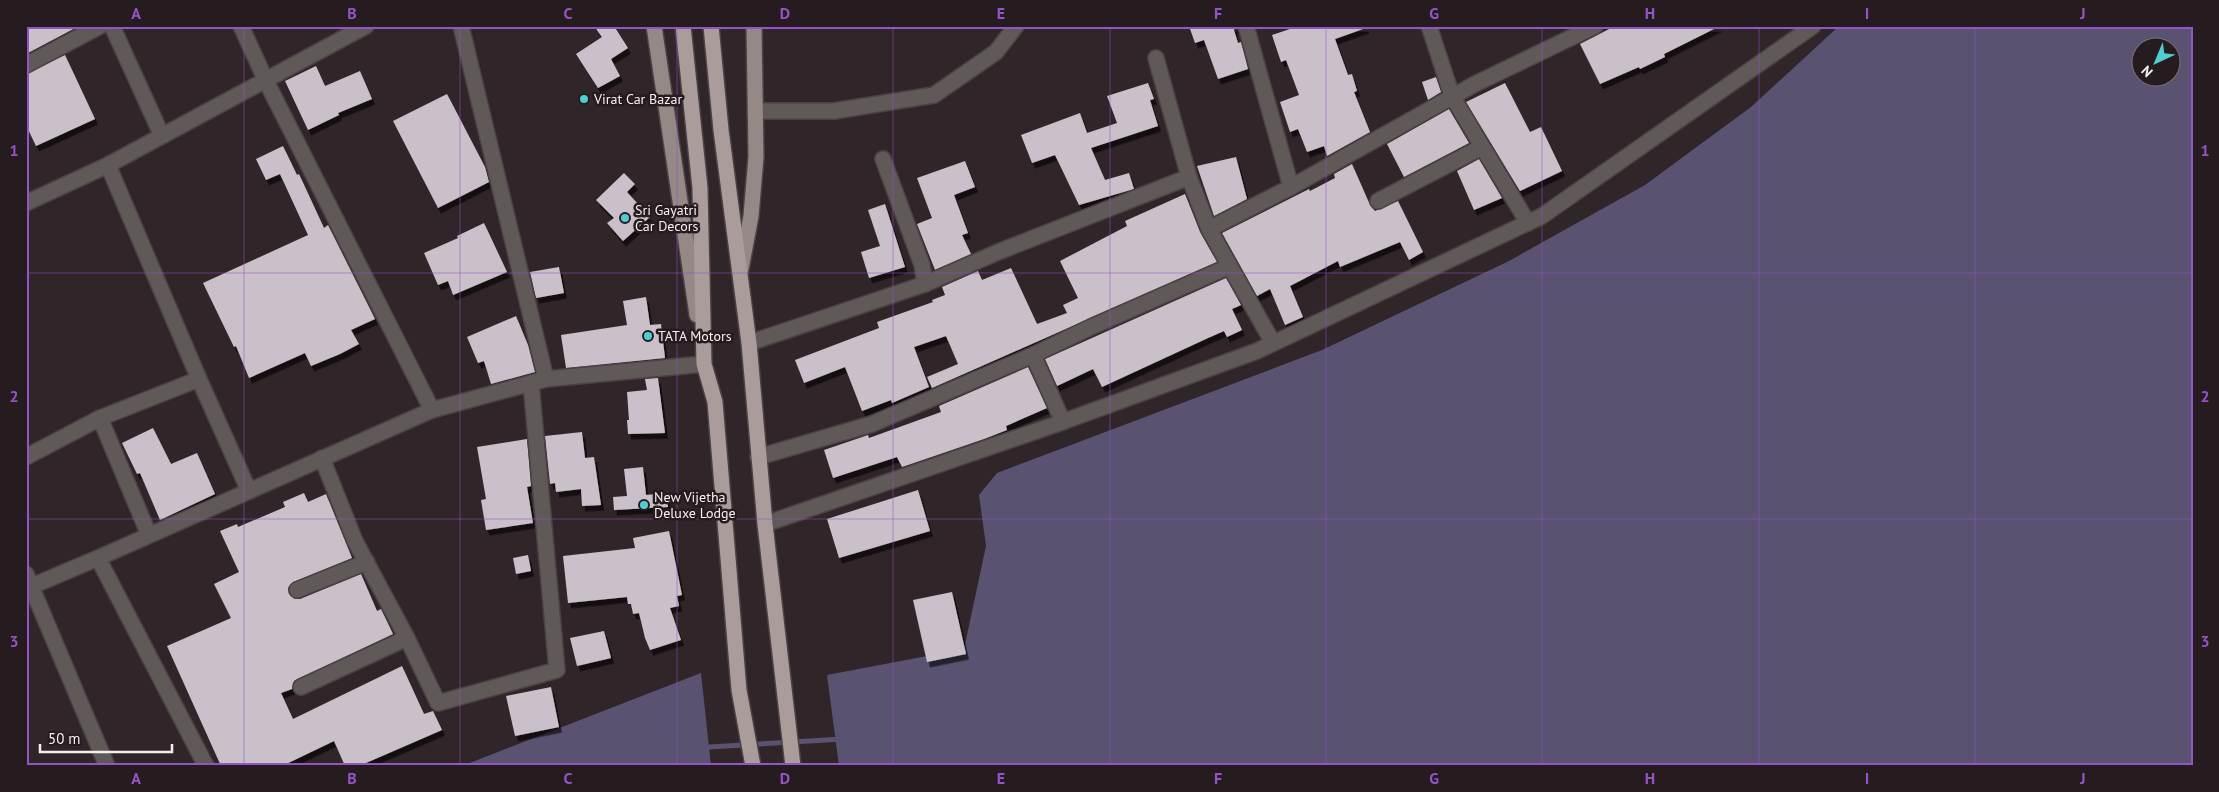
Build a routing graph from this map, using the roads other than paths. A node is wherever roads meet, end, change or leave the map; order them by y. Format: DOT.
graph roads {
  1 [pos="100,26"];
  2 [pos="112,26"];
  3 [pos="241,26"];
  4 [pos="366,26"];
  5 [pos="461,26"];
  6 [pos="654,26"];
  7 [pos="683,26"];
  8 [pos="711,26"];
  9 [pos="754,26"];
  10 [pos="1016,26"];
  11 [pos="1246,26"];
  12 [pos="1429,26"];
  13 [pos="1814,26"];
  14 [pos="1589,28"];
  15 [pos="1156,58"];
  16 [pos="26,65"];
  17 [pos="266,81"];
  18 [pos="1452,96"];
  19 [pos="755,111"];
  20 [pos="162,136"];
  21 [pos="1482,147"];
  22 [pos="883,159"];
  23 [pos="108,165"];
  24 [pos="1189,177"];
  25 [pos="1291,187"];
  26 [pos="1378,201"];
  27 [pos="26,203"];
  28 [pos="1528,223"];
  29 [pos="1209,229"];
  30 [pos="1230,266"];
  31 [pos="740,274"];
  32 [pos="926,284"];
  33 [pos="749,343"];
  34 [pos="1273,343"];
  35 [pos="1033,355"];
  36 [pos="704,364"];
  37 [pos="199,379"];
  38 [pos="546,379"];
  39 [pos="531,383"];
  40 [pos="432,410"];
  41 [pos="100,418"];
  42 [pos="1063,422"];
  43 [pos="758,456"];
  44 [pos="26,457"];
  45 [pos="322,458"];
  46 [pos="249,491"];
  47 [pos="765,524"];
  48 [pos="148,536"];
  49 [pos="98,558"];
  50 [pos="366,562"];
  51 [pos="29,580"];
  52 [pos="297,590"];
  53 [pos="407,638"];
  54 [pos="301,687"];
  55 [pos="107,766"];
  56 [pos="206,766"];
  57 [pos="753,766"];
  58 [pos="793,766"];
  1 -- 16 [label="street"];
  2 -- 20 [label="street"];
  3 -- 17 [label="street"];
  4 -- 17 [label="street"];
  5 -- 38 [label="street"];
  6 -- 36 [label="main road"];
  7 -- 36 [label="highway"];
  8 -- 31 [label="highway"];
  9 -- 19 [label="main road"];
  10 -- 19 [label="street"];
  11 -- 25 [label="street"];
  12 -- 18 [label="street"];
  13 -- 28 [label="street"];
  14 -- 18 [label="street"];
  15 -- 24 [label="street"];
  17 -- 20 [label="street"];
  17 -- 40 [label="street"];
  18 -- 21 [label="street"];
  18 -- 25 [label="street"];
  19 -- 31 [label="main road"];
  20 -- 23 [label="street"];
  21 -- 26 [label="street"];
  21 -- 28 [label="street"];
  22 -- 32 [label="street"];
  23 -- 27 [label="street"];
  23 -- 37 [label="street"];
  24 -- 29 [label="street"];
  24 -- 32 [label="street"];
  25 -- 29 [label="street"];
  28 -- 34 [label="street"];
  29 -- 30 [label="street"];
  30 -- 34 [label="street"];
  30 -- 35 [label="street"];
  31 -- 33 [label="highway"];
  32 -- 33 [label="street"];
  33 -- 43 [label="highway"];
  34 -- 42 [label="street"];
  35 -- 42 [label="street"];
  35 -- 43 [label="street"];
  36 -- 38 [label="street"];
  36 -- 57 [label="highway"];
  37 -- 41 [label="street"];
  37 -- 46 [label="street"];
  38 -- 39 [label="street"];
  39 -- 40 [label="street"];
  39 -- 53 [label="street"];
  40 -- 45 [label="street"];
  41 -- 44 [label="street"];
  41 -- 48 [label="street"];
  42 -- 47 [label="street"];
  43 -- 47 [label="highway"];
  45 -- 46 [label="street"];
  45 -- 50 [label="street"];
  46 -- 48 [label="street"];
  47 -- 58 [label="highway"];
  48 -- 49 [label="street"];
  49 -- 51 [label="street"];
  49 -- 56 [label="street"];
  50 -- 52 [label="street"];
  50 -- 53 [label="street"];
  51 -- 55 [label="street"];
  53 -- 54 [label="street"];
}
